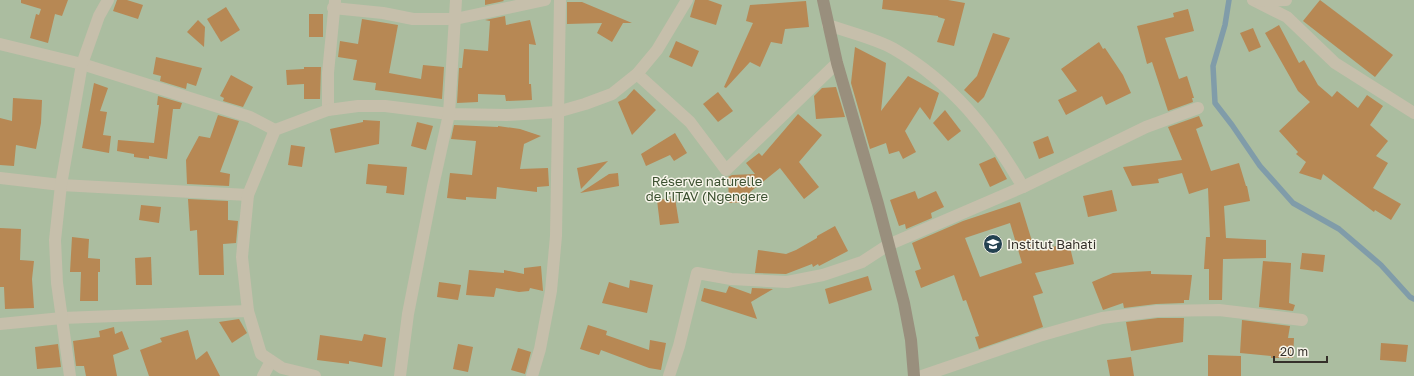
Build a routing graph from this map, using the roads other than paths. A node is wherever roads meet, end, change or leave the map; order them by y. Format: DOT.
graph roads {
  1 [pos="108,0"];
  2 [pos="456,0"];
  3 [pos="546,0"];
  4 [pos="560,0"];
  5 [pos="687,0"];
  6 [pos="823,0"];
  7 [pos="1286,0"];
  8 [pos="1254,1"];
  9 [pos="334,4"];
  10 [pos="455,19"];
  11 [pos="828,25"];
  12 [pos="0,44"];
  13 [pos="837,63"];
  14 [pos="82,64"];
  15 [pos="637,74"];
  16 [pos="1198,108"];
  17 [pos="328,110"];
  18 [pos="557,112"];
  19 [pos="1414,113"];
  20 [pos="449,114"];
  21 [pos="275,130"];
  22 [pos="0,178"];
  23 [pos="61,185"];
  24 [pos="1023,187"];
  25 [pos="248,196"];
  26 [pos="888,245"];
  27 [pos="248,311"];
  28 [pos="62,318"];
  29 [pos="1302,320"];
  30 [pos="0,324"];
  31 [pos="271,361"];
  32 [pos="70,376"];
  33 [pos="263,376"];
  34 [pos="315,376"];
  35 [pos="400,376"];
  36 [pos="532,376"];
  37 [pos="669,376"];
  38 [pos="914,376"];
  39 [pos="922,376"];
  1 -- 14 [label="street"];
  2 -- 10 [label="street"];
  3 -- 10 [label="street"];
  4 -- 18 [label="street"];
  5 -- 15 [label="street"];
  6 -- 11 [label="street"];
  7 -- 8 [label="street"];
  8 -- 19 [label="street"];
  9 -- 10 [label="street"];
  9 -- 17 [label="street"];
  10 -- 20 [label="street"];
  11 -- 13 [label="street"];
  11 -- 24 [label="street"];
  12 -- 14 [label="street"];
  13 -- 15 [label="street"];
  13 -- 26 [label="street"];
  14 -- 21 [label="street"];
  14 -- 23 [label="street"];
  15 -- 18 [label="street"];
  16 -- 24 [label="street"];
  17 -- 20 [label="street"];
  17 -- 21 [label="street"];
  18 -- 20 [label="street"];
  18 -- 36 [label="street"];
  20 -- 35 [label="street"];
  21 -- 25 [label="street"];
  22 -- 23 [label="street"];
  23 -- 25 [label="street"];
  23 -- 28 [label="street"];
  24 -- 26 [label="street"];
  25 -- 27 [label="street"];
  26 -- 37 [label="street"];
  26 -- 38 [label="street"];
  27 -- 28 [label="street"];
  27 -- 31 [label="street"];
  28 -- 30 [label="street"];
  28 -- 32 [label="street"];
  29 -- 39 [label="street"];
  31 -- 33 [label="street"];
  31 -- 34 [label="street"];
}
